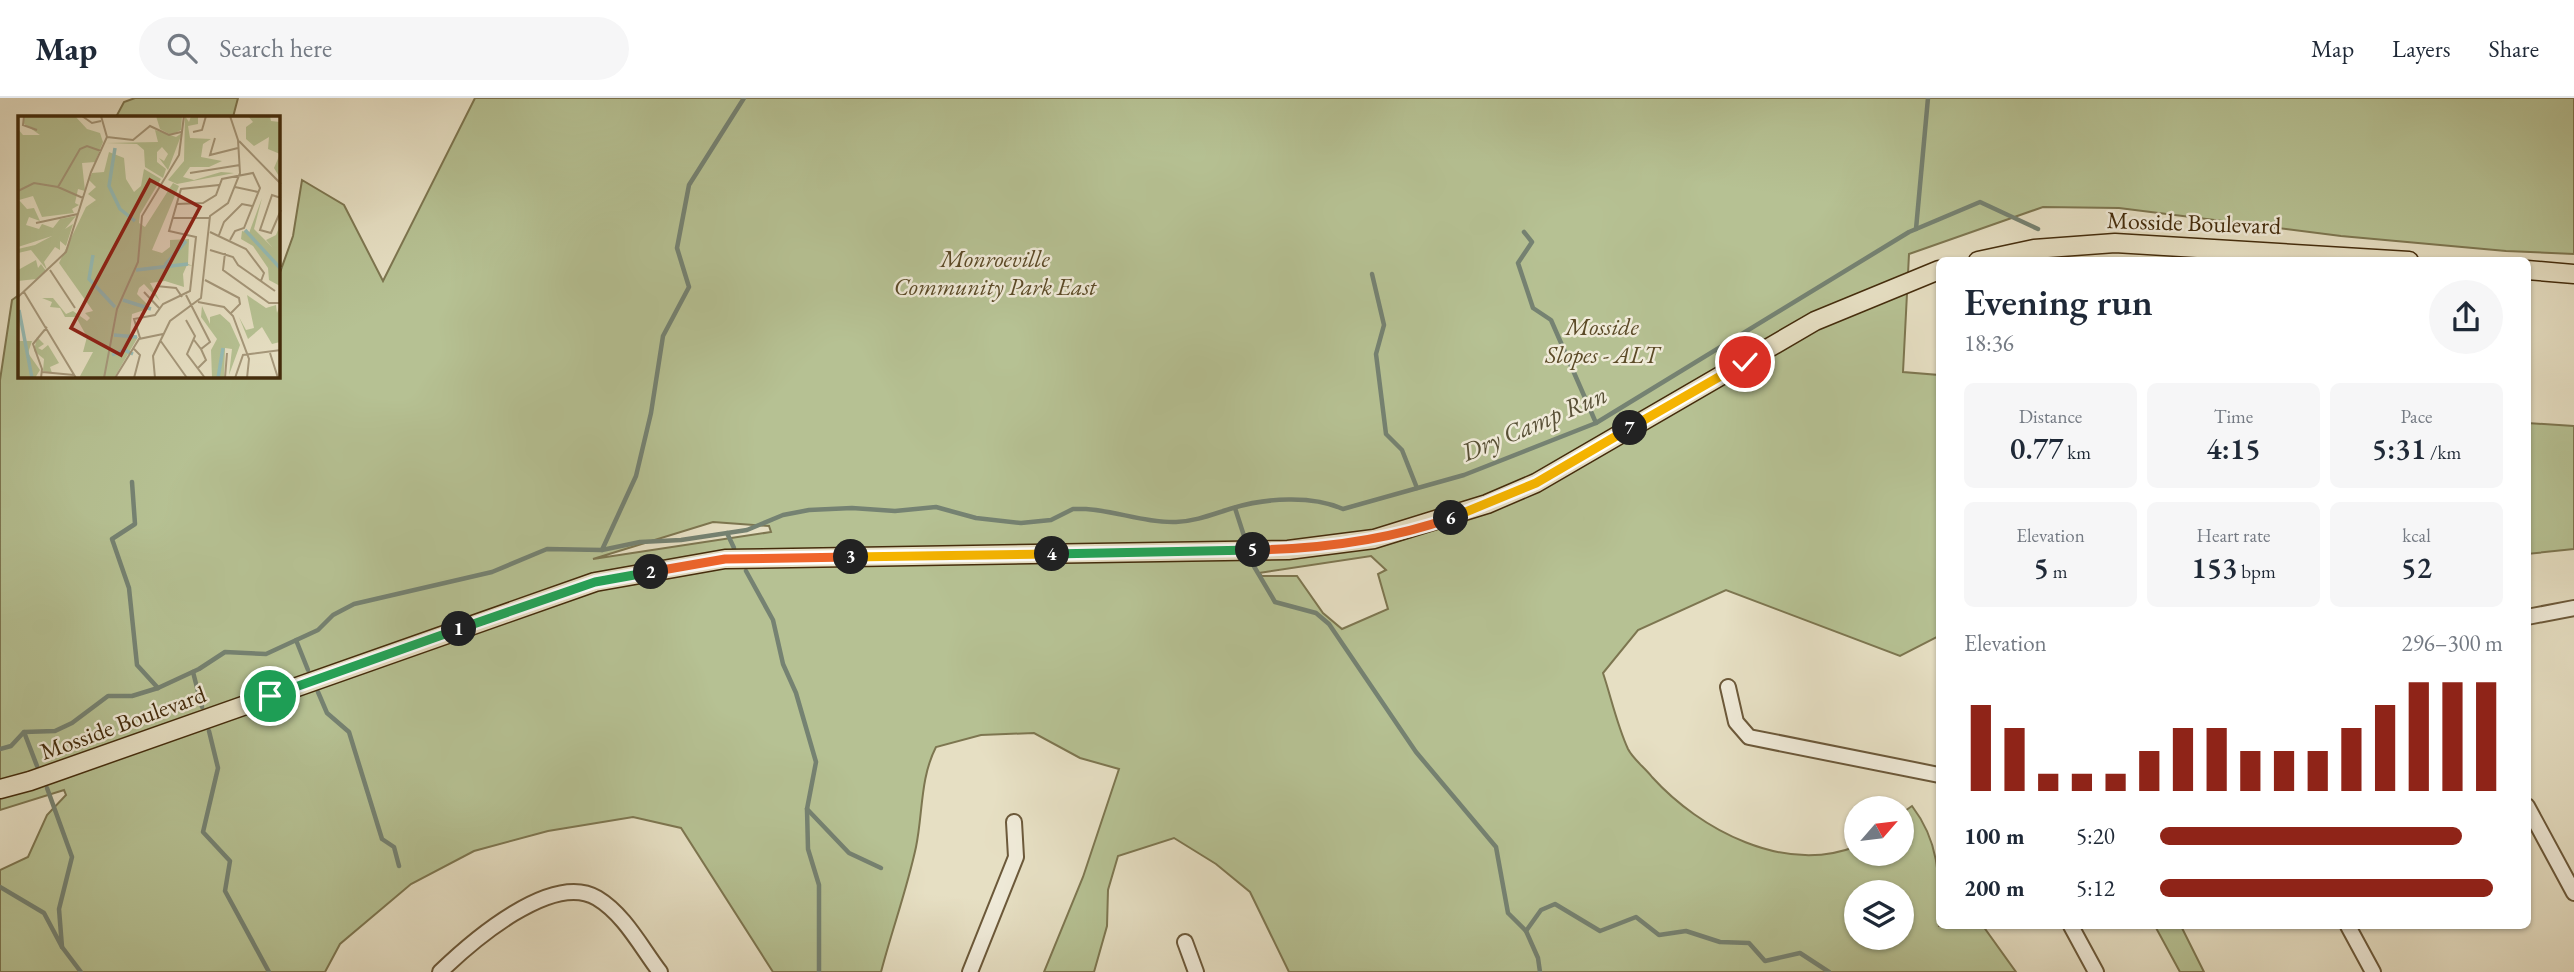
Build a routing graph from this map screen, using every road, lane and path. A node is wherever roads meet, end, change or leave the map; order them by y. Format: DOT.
graph roads {
  1 [pos="1997,257"];
  2 [pos="2344,257"];
  3 [pos="2531,270"];
  4 [pos="1936,271"];
  5 [pos="2574,274"];
  6 [pos="2574,608"];
  7 [pos="2531,616"];
  8 [pos="1728,687"];
  9 [pos="1936,774"];
  10 [pos="0,789"];
  11 [pos="2531,813"];
  12 [pos="1014,822"];
  13 [pos="2574,893"];
  14 [pos="2073,929"];
  15 [pos="2350,929"];
  16 [pos="1185,942"];
  17 [pos="440,972"];
  18 [pos="660,972"];
  19 [pos="970,972"];
  20 [pos="1196,972"];
  21 [pos="2096,972"];
  22 [pos="2374,972"];
  1 -- 2 [label="main road, Mosside Boulevard"];
  3 -- 5 [label="main road"];
  4 -- 10 [label="main road, Mosside Boulevard"];
  6 -- 7 [label="street"];
  8 -- 9 [label="street"];
  11 -- 13 [label="street"];
  12 -- 19 [label="street"];
  14 -- 21 [label="street"];
  15 -- 22 [label="street"];
  16 -- 20 [label="street"];
  17 -- 18 [label="street"];
}
